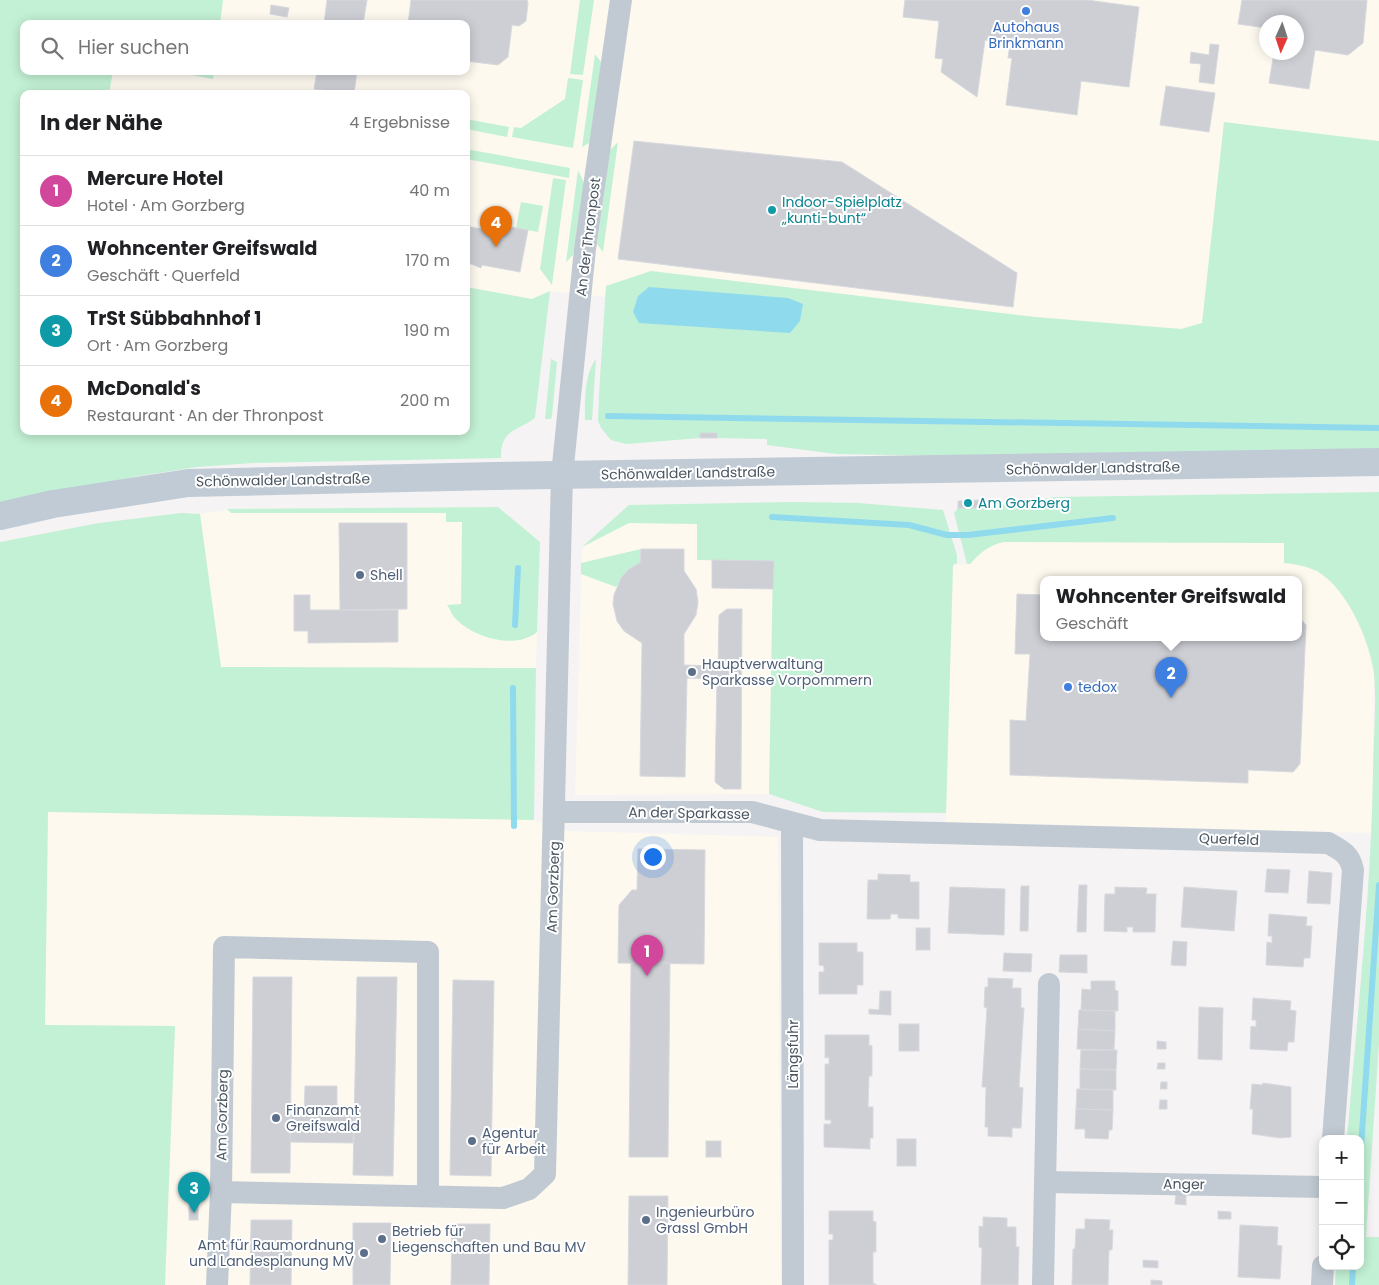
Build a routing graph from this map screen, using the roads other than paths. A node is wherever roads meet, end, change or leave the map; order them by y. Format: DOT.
graph roads {
  1 [pos="621,0"];
  2 [pos="1379,462"];
  3 [pos="562,475"];
  4 [pos="0,516"];
  5 [pos="555,812"];
  6 [pos="792,824"];
  7 [pos="820,830"];
  8 [pos="1049,984"];
  9 [pos="1333,1135"];
  10 [pos="1046,1182"];
  11 [pos="1319,1186"];
  12 [pos="221,1192"];
  13 [pos="428,1196"];
  14 [pos="1324,1270"];
  15 [pos="218,1285"];
  16 [pos="793,1285"];
  17 [pos="1043,1285"];
  18 [pos="1322,1285"];
  1 -- 3 [label="street, An der Thronpost"];
  2 -- 3 [label="main road, Schönwalder Landstraße"];
  3 -- 4 [label="main road, Schönwalder Landstraße"];
  3 -- 5 [label="street, Am Gorzberg"];
  5 -- 6 [label="street, An der Sparkasse"];
  5 -- 13 [label="street, Am Gorzberg"];
  6 -- 7 [label="street, An der Sparkasse"];
  6 -- 16 [label="street, Längsfuhr"];
  7 -- 9 [label="street, Querfeld"];
  8 -- 10 [label="street"];
  10 -- 11 [label="street, Anger"];
  10 -- 17 [label="street"];
  12 -- 13 [label="street, Am Gorzberg"];
  12 -- 13 [label="street, Am Gorzberg"];
  12 -- 15 [label="street, Am Gorzberg"];
  14 -- 18 [label="street"];
}
